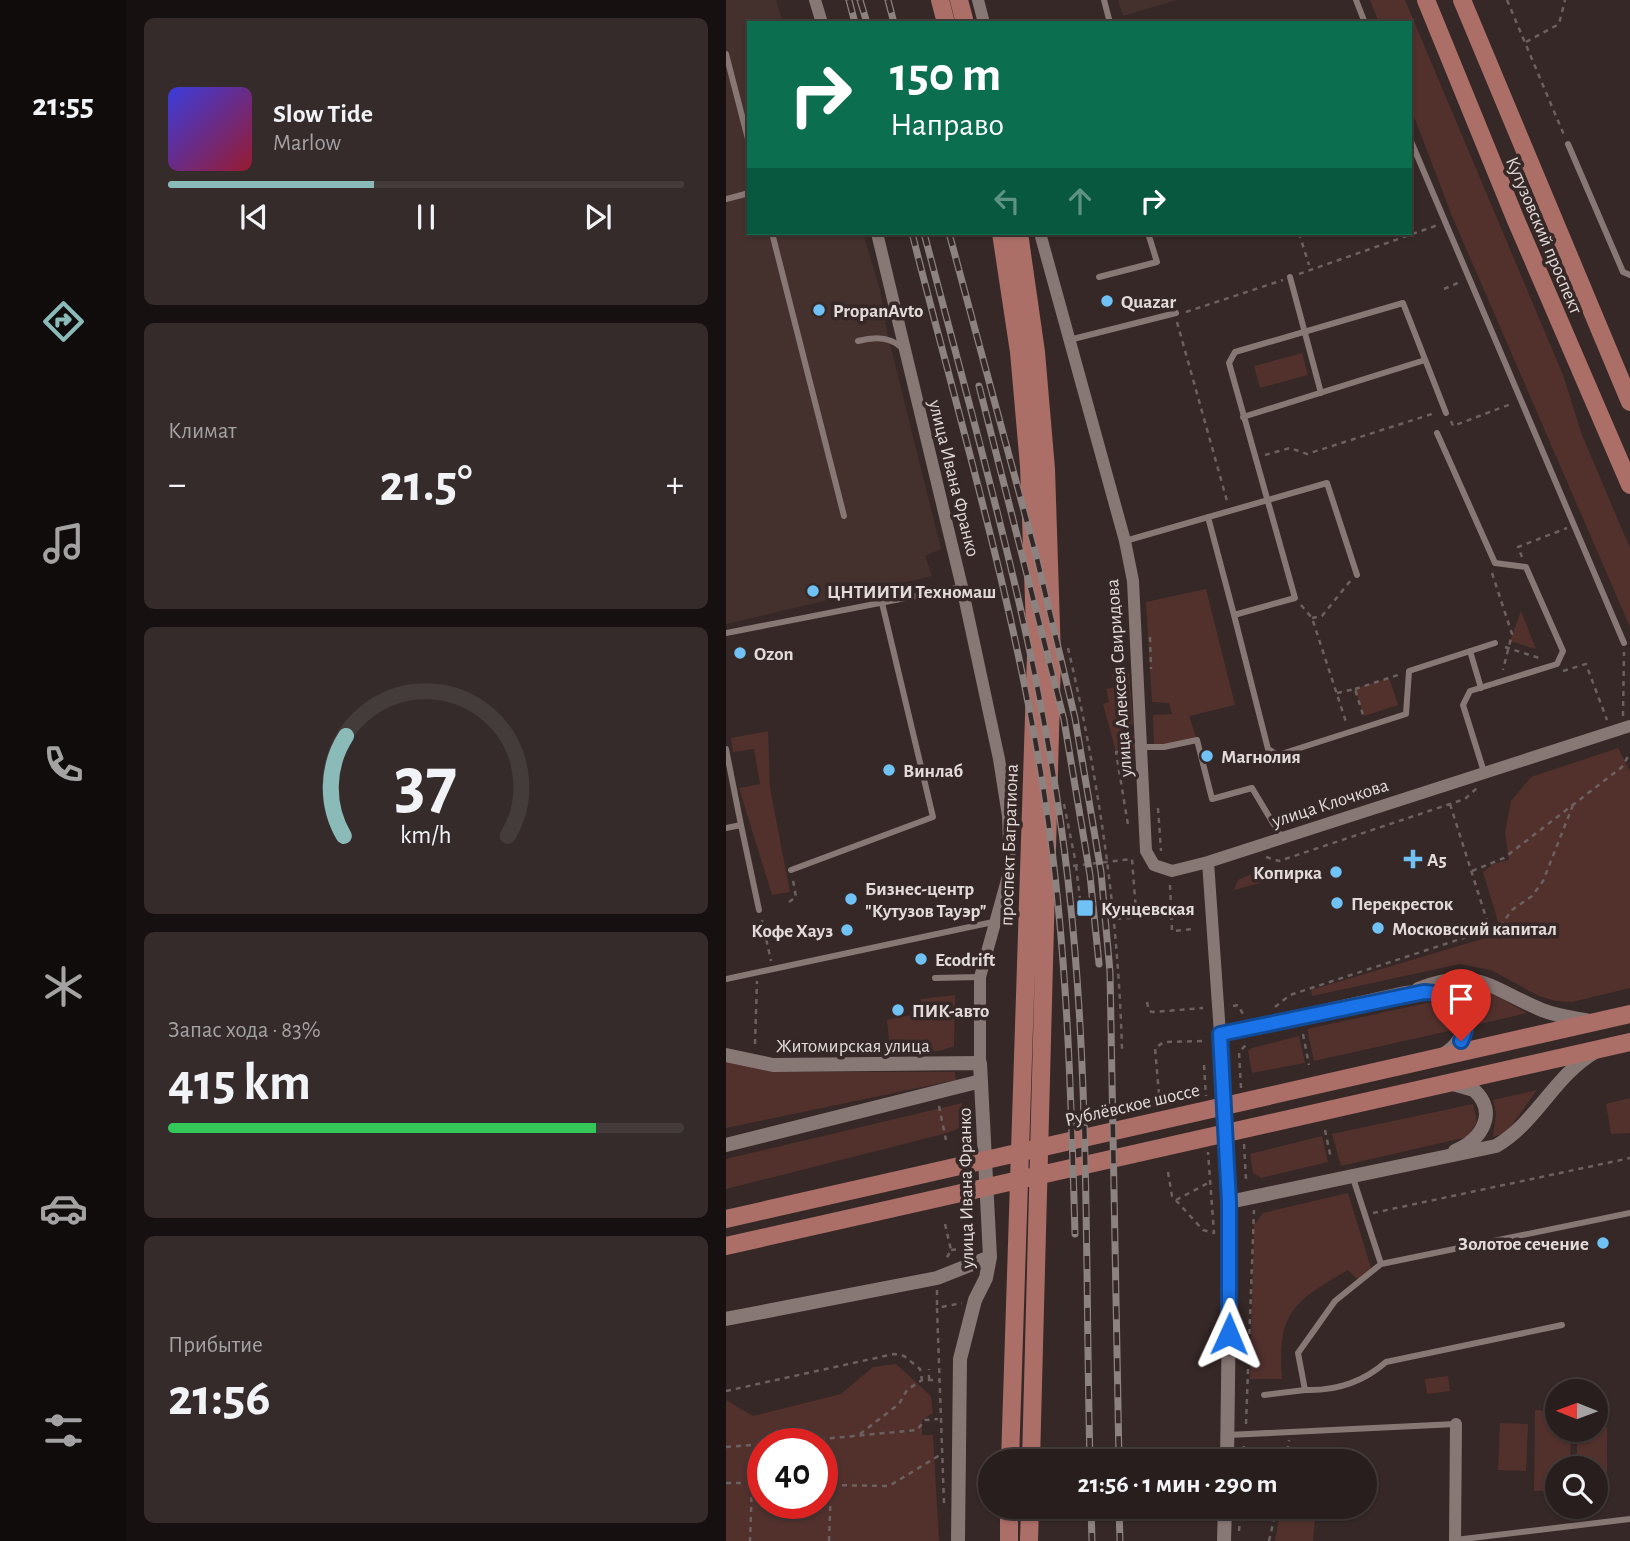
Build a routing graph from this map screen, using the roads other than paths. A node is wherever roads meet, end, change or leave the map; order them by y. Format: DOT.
graph roads {
  1 [pos="815,0"];
  2 [pos="940,0"];
  3 [pos="959,0"];
  4 [pos="978,0"];
  5 [pos="1104,0"];
  6 [pos="1356,0"];
  7 [pos="1427,0"];
  8 [pos="1462,0"];
  9 [pos="821,21"];
  10 [pos="945,21"];
  11 [pos="964,21"];
  12 [pos="983,21"];
  13 [pos="1109,21"];
  14 [pos="1364,21"];
  15 [pos="726,54"];
  16 [pos="731,73"];
  17 [pos="726,81"];
  18 [pos="747,135"];
  19 [pos="1412,144"];
  20 [pos="1568,144"];
  21 [pos="747,194"];
  22 [pos="726,199"];
  23 [pos="773,235"];
  24 [pos="877,235"];
  25 [pos="1001,235"];
  26 [pos="1019,235"];
  27 [pos="1041,235"];
  28 [pos="1149,235"];
  29 [pos="1630,275"];
  30 [pos="1099,276"];
  31 [pos="1290,277"];
  32 [pos="1175,313"];
  33 [pos="1305,333"];
  34 [pos="1069,340"];
  35 [pos="858,341"];
  36 [pos="903,349"];
  37 [pos="1425,360"];
  38 [pos="1321,393"];
  39 [pos="1630,402"];
  40 [pos="1446,413"];
  41 [pos="1243,417"];
  42 [pos="1437,433"];
  43 [pos="1621,466"];
  44 [pos="1630,485"];
  45 [pos="1630,496"];
  46 [pos="1267,500"];
  47 [pos="844,516"];
  48 [pos="1208,517"];
  49 [pos="1125,541"];
  50 [pos="1357,575"];
  51 [pos="962,587"];
  52 [pos="882,603"];
  53 [pos="1234,615"];
  54 [pos="726,633"];
  55 [pos="1495,643"];
  56 [pos="1624,643"];
  57 [pos="1470,651"];
  58 [pos="1481,688"];
  59 [pos="1626,723"];
  60 [pos="726,749"];
  61 [pos="1140,749"];
  62 [pos="1484,772"];
  63 [pos="741,825"];
  64 [pos="726,828"];
  65 [pos="1282,838"];
  66 [pos="1208,862"];
  67 [pos="791,870"];
  68 [pos="759,910"];
  69 [pos="993,922"];
  70 [pos="980,976"];
  71 [pos="934,978"];
  72 [pos="726,979"];
  73 [pos="1406,993"];
  74 [pos="1630,1014"];
  75 [pos="1595,1021"];
  76 [pos="1220,1034"];
  77 [pos="1630,1042"];
  78 [pos="1603,1048"];
  79 [pos="726,1055"];
  80 [pos="1440,1057"];
  81 [pos="980,1063"];
  82 [pos="981,1081"];
  83 [pos="1448,1083"];
  84 [pos="726,1145"];
  85 [pos="1446,1155"];
  86 [pos="1352,1175"];
  87 [pos="1229,1202"];
  88 [pos="1630,1213"];
  89 [pos="726,1219"];
  90 [pos="726,1246"];
  91 [pos="990,1257"];
  92 [pos="1381,1264"];
  93 [pos="767,1308"];
  94 [pos="726,1309"];
  95 [pos="726,1319"];
  96 [pos="1562,1325"];
  97 [pos="1305,1390"];
  98 [pos="1264,1395"];
  99 [pos="1456,1424"];
  100 [pos="1228,1435"];
  101 [pos="1010,1449"];
  102 [pos="1031,1449"];
  103 [pos="1227,1449"];
  104 [pos="1009,1519"];
  105 [pos="1029,1519"];
  106 [pos="1225,1519"];
  107 [pos="1630,1520"];
  108 [pos="958,1541"];
  109 [pos="1008,1541"];
  110 [pos="1029,1541"];
  111 [pos="1224,1541"];
  112 [pos="1455,1541"];
  1 -- 9 [label="street"];
  2 -- 10 [label="main road"];
  3 -- 11 [label="main road"];
  4 -- 12 [label="street"];
  5 -- 13 [label="lane"];
  6 -- 14 [label="lane"];
  7 -- 43 [label="main road, Кутузовский проспект"];
  8 -- 39 [label="main road, Кутузовский проспект"];
  15 -- 16 [label="lane"];
  16 -- 17 [label="lane"];
  16 -- 18 [label="lane"];
  19 -- 56 [label="lane"];
  20 -- 29 [label="lane"];
  21 -- 22 [label="lane"];
  23 -- 47 [label="lane"];
  24 -- 36 [label="street, улица Ивана Франко"];
  25 -- 101 [label="main road, проспект Багратиона"];
  26 -- 102 [label="main road, проспект Багратиона"];
  27 -- 34 [label="street, улица Алексея Свиридова"];
  28 -- 30 [label="lane"];
  31 -- 33 [label="lane"];
  32 -- 34 [label="lane"];
  33 -- 37 [label="lane"];
  33 -- 38 [label="lane"];
  33 -- 41 [label="lane"];
  34 -- 49 [label="street, улица Алексея Свиридова"];
  35 -- 36 [label="lane"];
  36 -- 51 [label="street, улица Ивана Франко"];
  37 -- 38 [label="lane"];
  37 -- 40 [label="lane"];
  38 -- 41 [label="lane"];
  41 -- 46 [label="lane"];
  42 -- 58 [label="lane"];
  43 -- 44 [label="main road, Кутузовский проспект"];
  43 -- 45 [label="main road"];
  46 -- 48 [label="lane"];
  46 -- 50 [label="lane"];
  46 -- 53 [label="lane"];
  48 -- 49 [label="lane"];
  48 -- 53 [label="lane"];
  49 -- 61 [label="street, улица Алексея Свиридова"];
  51 -- 52 [label="lane"];
  51 -- 69 [label="street, улица Ивана Франко"];
  52 -- 54 [label="lane"];
  52 -- 67 [label="lane"];
  53 -- 57 [label="lane"];
  55 -- 57 [label="lane"];
  57 -- 58 [label="lane"];
  58 -- 62 [label="lane"];
  59 -- 62 [label="street, улица Клочкова"];
  60 -- 63 [label="lane"];
  61 -- 65 [label="lane"];
  61 -- 66 [label="street, улица Алексея Свиридова"];
  62 -- 65 [label="street, улица Клочкова"];
  63 -- 64 [label="lane"];
  63 -- 68 [label="lane"];
  65 -- 66 [label="street, улица Клочкова"];
  66 -- 76 [label="street"];
  69 -- 70 [label="street, улица Ивана Франко"];
  69 -- 72 [label="lane"];
  70 -- 71 [label="lane"];
  70 -- 81 [label="street, улица Ивана Франко"];
  73 -- 75 [label="street"];
  73 -- 76 [label="street"];
  73 -- 80 [label="street"];
  74 -- 75 [label="main road, Рублёвское шоссе"];
  75 -- 80 [label="main road, Рублёвское шоссе"];
  76 -- 87 [label="street"];
  77 -- 78 [label="main road"];
  78 -- 83 [label="main road"];
  78 -- 85 [label="street"];
  79 -- 81 [label="street, Житомирская улица"];
  80 -- 89 [label="main road, Рублёвское шоссе"];
  81 -- 82 [label="street, улица Ивана Франко"];
  82 -- 84 [label="street"];
  82 -- 91 [label="street, улица Ивана Франко"];
  83 -- 85 [label="street"];
  83 -- 90 [label="main road"];
  85 -- 86 [label="street"];
  86 -- 87 [label="street"];
  86 -- 92 [label="lane"];
  87 -- 100 [label="street"];
  88 -- 92 [label="lane"];
  91 -- 93 [label="street"];
  91 -- 108 [label="street, улица Ивана Франко"];
  92 -- 97 [label="lane"];
  93 -- 94 [label="street"];
  93 -- 95 [label="street"];
  96 -- 97 [label="lane"];
  97 -- 98 [label="lane"];
  99 -- 100 [label="lane"];
  99 -- 112 [label="street"];
  100 -- 103 [label="street"];
  104 -- 109 [label="main road"];
  105 -- 110 [label="main road"];
  106 -- 111 [label="street"];
  107 -- 112 [label="lane"];
}
